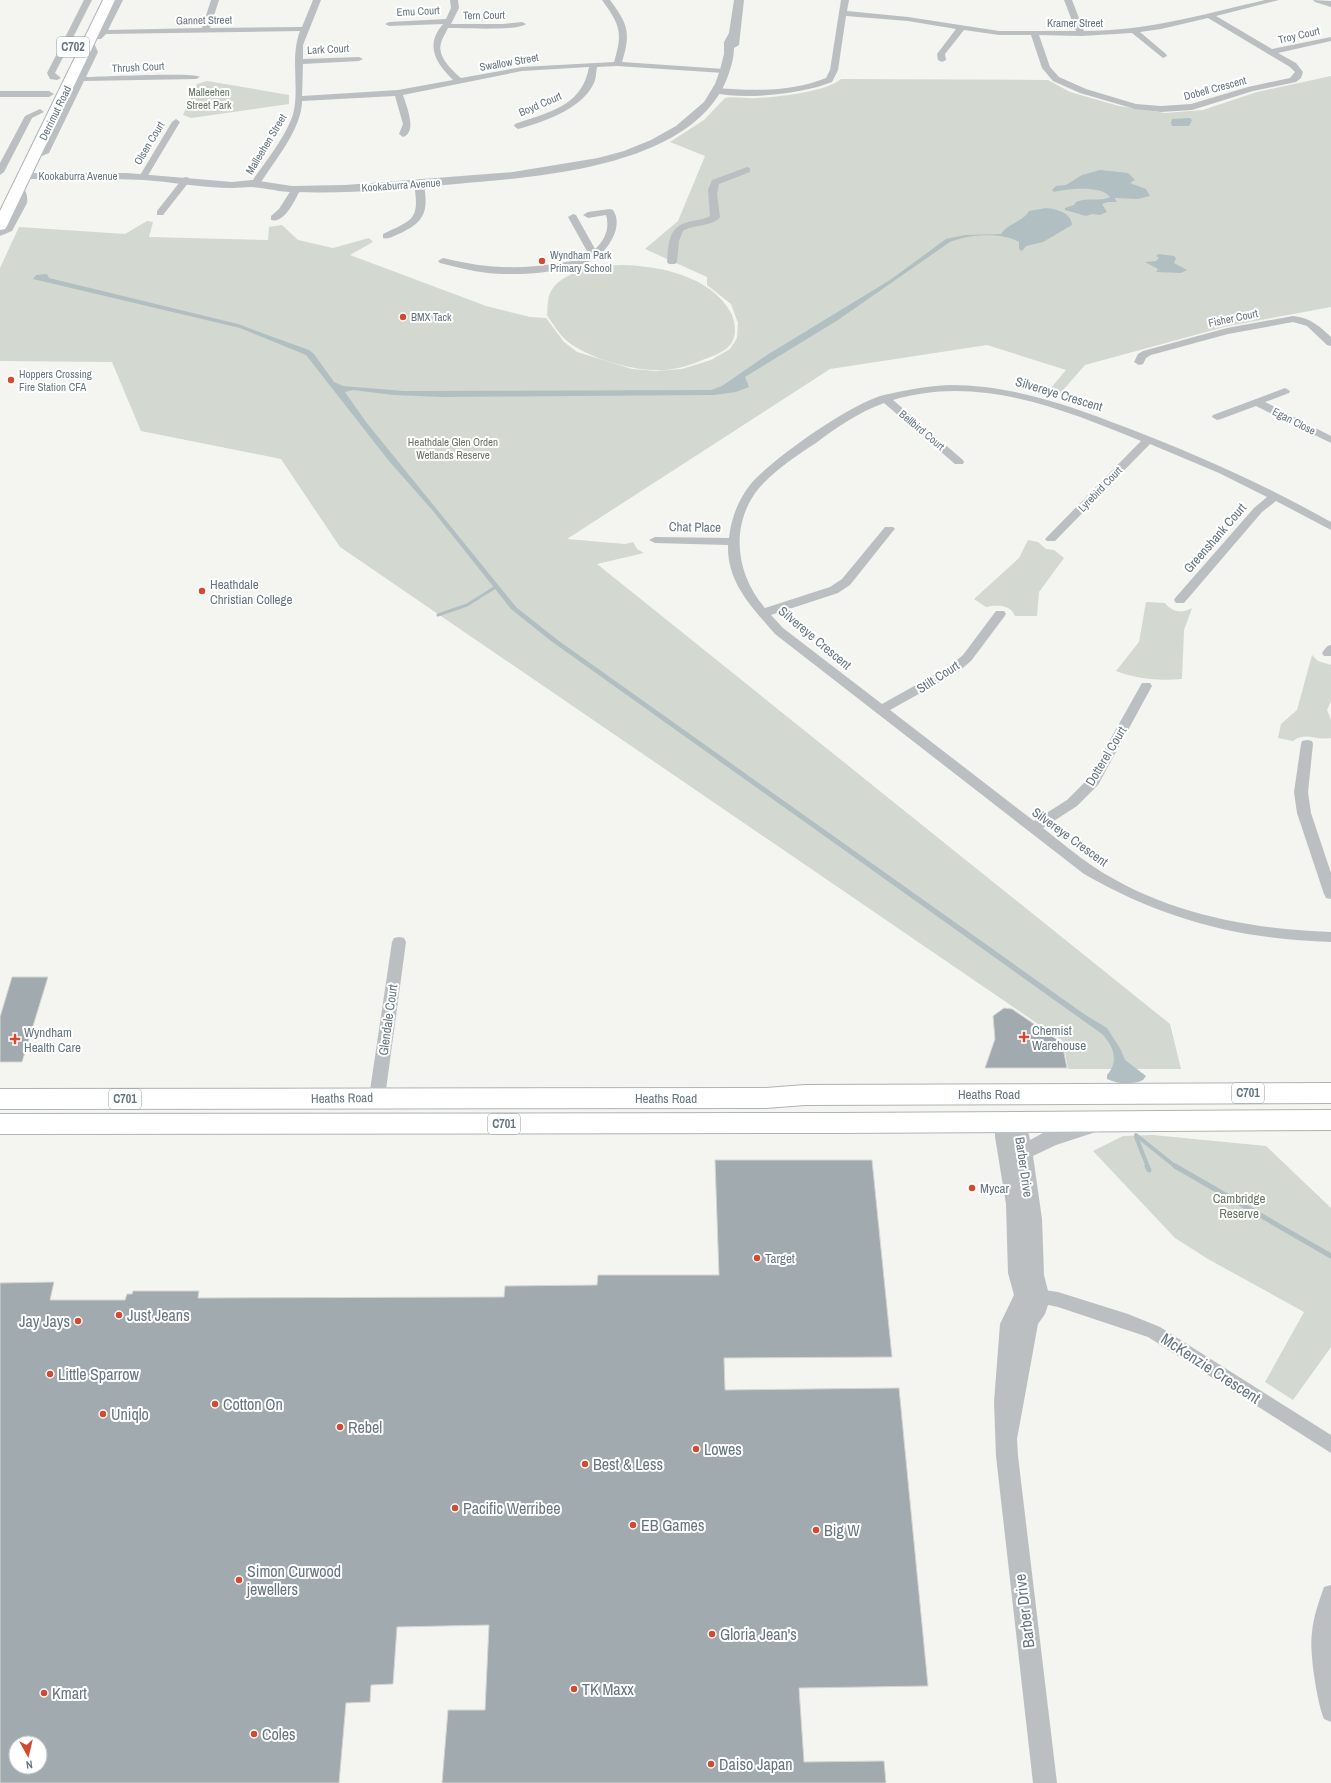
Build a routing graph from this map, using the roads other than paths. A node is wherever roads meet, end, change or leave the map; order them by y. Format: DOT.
graph roads {
  1 [pos="88,0"];
  2 [pos="97,0"];
  3 [pos="109,0"];
  4 [pos="119,0"];
  5 [pos="215,0"];
  6 [pos="317,0"];
  7 [pos="454,0"];
  8 [pos="606,0"];
  9 [pos="739,0"];
  10 [pos="845,0"];
  11 [pos="1068,0"];
  12 [pos="1275,0"];
  13 [pos="1318,0"];
  14 [pos="1331,4"];
  15 [pos="844,14"];
  16 [pos="1210,16"];
  17 [pos="389,24"];
  18 [pos="447,24"];
  19 [pos="522,24"];
  20 [pos="961,28"];
  21 [pos="305,29"];
  22 [pos="205,31"];
  23 [pos="1135,32"];
  24 [pos="1035,34"];
  25 [pos="1081,34"];
  26 [pos="78,36"];
  27 [pos="95,36"];
  28 [pos="1331,39"];
  29 [pos="1272,52"];
  30 [pos="1163,56"];
  31 [pos="359,59"];
  32 [pos="942,60"];
  33 [pos="299,62"];
  34 [pos="594,64"];
  35 [pos="617,64"];
  36 [pos="724,71"];
  37 [pos="78,76"];
  38 [pos="196,77"];
  39 [pos="57,78"];
  40 [pos="460,82"];
  41 [pos="717,92"];
  42 [pos="398,93"];
  43 [pos="0,94"];
  44 [pos="49,94"];
  45 [pos="65,94"];
  46 [pos="299,99"];
  47 [pos="176,122"];
  48 [pos="518,126"];
  49 [pos="403,134"];
  50 [pos="34,156"];
  51 [pos="747,170"];
  52 [pos="143,177"];
  53 [pos="4,179"];
  54 [pos="186,180"];
  55 [pos="22,182"];
  56 [pos="254,184"];
  57 [pos="419,184"];
  58 [pos="296,189"];
  59 [pos="160,213"];
  60 [pos="588,215"];
  61 [pos="274,218"];
  62 [pos="573,218"];
  63 [pos="0,226"];
  64 [pos="0,233"];
  65 [pos="386,236"];
  66 [pos="592,256"];
  67 [pos="443,261"];
  68 [pos="672,262"];
  69 [pos="1331,343"];
  70 [pos="1139,362"];
  71 [pos="1285,391"];
  72 [pos="884,398"];
  73 [pos="1257,402"];
  74 [pos="1217,417"];
  75 [pos="1149,439"];
  76 [pos="1331,440"];
  77 [pos="959,462"];
  78 [pos="1274,498"];
  79 [pos="1331,527"];
  80 [pos="889,529"];
  81 [pos="1051,539"];
  82 [pos="655,540"];
  83 [pos="734,542"];
  84 [pos="1180,600"];
  85 [pos="763,613"];
  86 [pos="1000,614"];
  87 [pos="1146,686"];
  88 [pos="881,710"];
  89 [pos="1307,744"];
  90 [pos="1033,828"];
  91 [pos="1331,894"];
  92 [pos="1331,938"];
  93 [pos="399,942"];
  94 [pos="1331,1093"];
  95 [pos="998,1094"];
  96 [pos="793,1096"];
  97 [pos="377,1097"];
  98 [pos="0,1099"];
  99 [pos="1331,1120"];
  100 [pos="1009,1121"];
  101 [pos="1108,1122"];
  102 [pos="367,1123"];
  103 [pos="782,1123"];
  104 [pos="806,1123"];
  105 [pos="0,1124"];
  106 [pos="1023,1152"];
  107 [pos="1034,1298"];
  108 [pos="1331,1445"];
  109 [pos="1331,1594"];
  110 [pos="1331,1712"];
  111 [pos="1045,1783"];
  1 -- 39 [label="street"];
  2 -- 26 [label="main road, Derrimut Road / C702"];
  3 -- 27 [label="main road, Derrimut Road / C702"];
  4 -- 27 [label="street"];
  5 -- 22 [label="street"];
  6 -- 21 [label="street, Malleehen Street"];
  7 -- 18 [label="street"];
  8 -- 35 [label="street"];
  9 -- 36 [label="street, Kookaburra Avenue"];
  10 -- 15 [label="street"];
  11 -- 25 [label="street"];
  12 -- 16 [label="street, Kramer Street"];
  13 -- 14 [label="street"];
  15 -- 20 [label="street, Kramer Street"];
  15 -- 41 [label="street"];
  16 -- 23 [label="street, Kramer Street"];
  16 -- 29 [label="street, Dobell Crescent"];
  17 -- 18 [label="street, Emu Court"];
  18 -- 19 [label="street, Tern Court"];
  18 -- 40 [label="street"];
  20 -- 24 [label="street, Kramer Street"];
  20 -- 32 [label="street"];
  21 -- 22 [label="street, Gannet Street"];
  21 -- 33 [label="street, Malleehen Street"];
  22 -- 27 [label="street, Gannet Street"];
  23 -- 25 [label="street, Kramer Street"];
  23 -- 30 [label="street"];
  24 -- 25 [label="street, Kramer Street"];
  24 -- 29 [label="street, Dobell Crescent"];
  26 -- 27 [label="main road"];
  26 -- 39 [label="main road, Derrimut Road / C702"];
  27 -- 37 [label="main road, Derrimut Road / C702"];
  28 -- 29 [label="street, Troy Court"];
  31 -- 33 [label="street, Lark Court"];
  33 -- 46 [label="street, Malleehen Street"];
  34 -- 35 [label="street, Swallow Street"];
  34 -- 40 [label="street, Swallow Street"];
  34 -- 48 [label="street, Boyd Court"];
  35 -- 36 [label="street, Swallow Street"];
  36 -- 41 [label="street, Kookaburra Avenue"];
  37 -- 38 [label="street, Thrush Court"];
  37 -- 39 [label="main road"];
  37 -- 45 [label="main road, Derrimut Road / C702"];
  37 -- 50 [label="street"];
  39 -- 44 [label="main road, Derrimut Road / C702"];
  40 -- 42 [label="street, Swallow Street"];
  41 -- 57 [label="street, Kookaburra Avenue"];
  42 -- 46 [label="street, Swallow Street"];
  42 -- 49 [label="street"];
  43 -- 44 [label="street"];
  44 -- 45 [label="main road"];
  44 -- 53 [label="main road, Derrimut Road / C702"];
  45 -- 50 [label="main road, Derrimut Road / C702"];
  46 -- 56 [label="street, Malleehen Street"];
  47 -- 52 [label="street, Olsen Court"];
  50 -- 55 [label="main road, Derrimut Road / C702"];
  51 -- 68 [label="street"];
  52 -- 54 [label="street, Kookaburra Avenue"];
  52 -- 55 [label="street, Kookaburra Avenue"];
  53 -- 55 [label="main road"];
  54 -- 56 [label="street, Kookaburra Avenue"];
  54 -- 59 [label="street"];
  55 -- 63 [label="main road, Derrimut Road / C702"];
  55 -- 64 [label="street"];
  56 -- 58 [label="street, Kookaburra Avenue"];
  57 -- 58 [label="street, Kookaburra Avenue"];
  57 -- 65 [label="street"];
  58 -- 61 [label="street"];
  60 -- 66 [label="street"];
  62 -- 66 [label="street"];
  66 -- 67 [label="street"];
  69 -- 70 [label="street, Fisher Court"];
  71 -- 73 [label="street, Egan Close"];
  72 -- 75 [label="street, Silvereye Crescent"];
  72 -- 77 [label="street, Bellbird Court"];
  72 -- 83 [label="street, Silvereye Crescent"];
  73 -- 74 [label="street, Egan Close"];
  73 -- 76 [label="street, Egan Close"];
  75 -- 78 [label="street, Silvereye Crescent"];
  75 -- 81 [label="street, Lyrebird Court"];
  78 -- 79 [label="street, Silvereye Crescent"];
  78 -- 84 [label="street, Greenshank Court"];
  80 -- 85 [label="street"];
  82 -- 83 [label="street, Chat Place"];
  83 -- 85 [label="street, Silvereye Crescent"];
  85 -- 88 [label="street, Silvereye Crescent"];
  86 -- 88 [label="street, Stilt Court"];
  87 -- 90 [label="street, Dotterel Court"];
  88 -- 90 [label="street, Silvereye Crescent"];
  89 -- 91 [label="street"];
  90 -- 92 [label="street, Silvereye Crescent"];
  93 -- 97 [label="street, Glendale Court"];
  94 -- 95 [label="main road, Heaths Road / C701"];
  95 -- 96 [label="main road, Heaths Road / C701"];
  95 -- 100 [label="main road"];
  96 -- 97 [label="main road, Heaths Road / C701"];
  96 -- 103 [label="main road"];
  96 -- 104 [label="main road"];
  97 -- 98 [label="main road, Heaths Road / C701"];
  97 -- 102 [label="main road"];
  99 -- 101 [label="main road, Heaths Road / C701"];
  100 -- 101 [label="main road, Heaths Road / C701"];
  100 -- 104 [label="main road, Heaths Road / C701"];
  100 -- 106 [label="street, Barber Drive"];
  100 -- 107 [label="street, Barber Drive"];
  101 -- 106 [label="street"];
  102 -- 103 [label="main road, Heaths Road / C701"];
  102 -- 105 [label="main road, Heaths Road / C701"];
  103 -- 104 [label="main road, Heaths Road / C701"];
  106 -- 107 [label="street, Barber Drive"];
  107 -- 108 [label="street, McKenzie Crescent"];
  107 -- 111 [label="street, Barber Drive"];
  109 -- 110 [label="street"];
}
